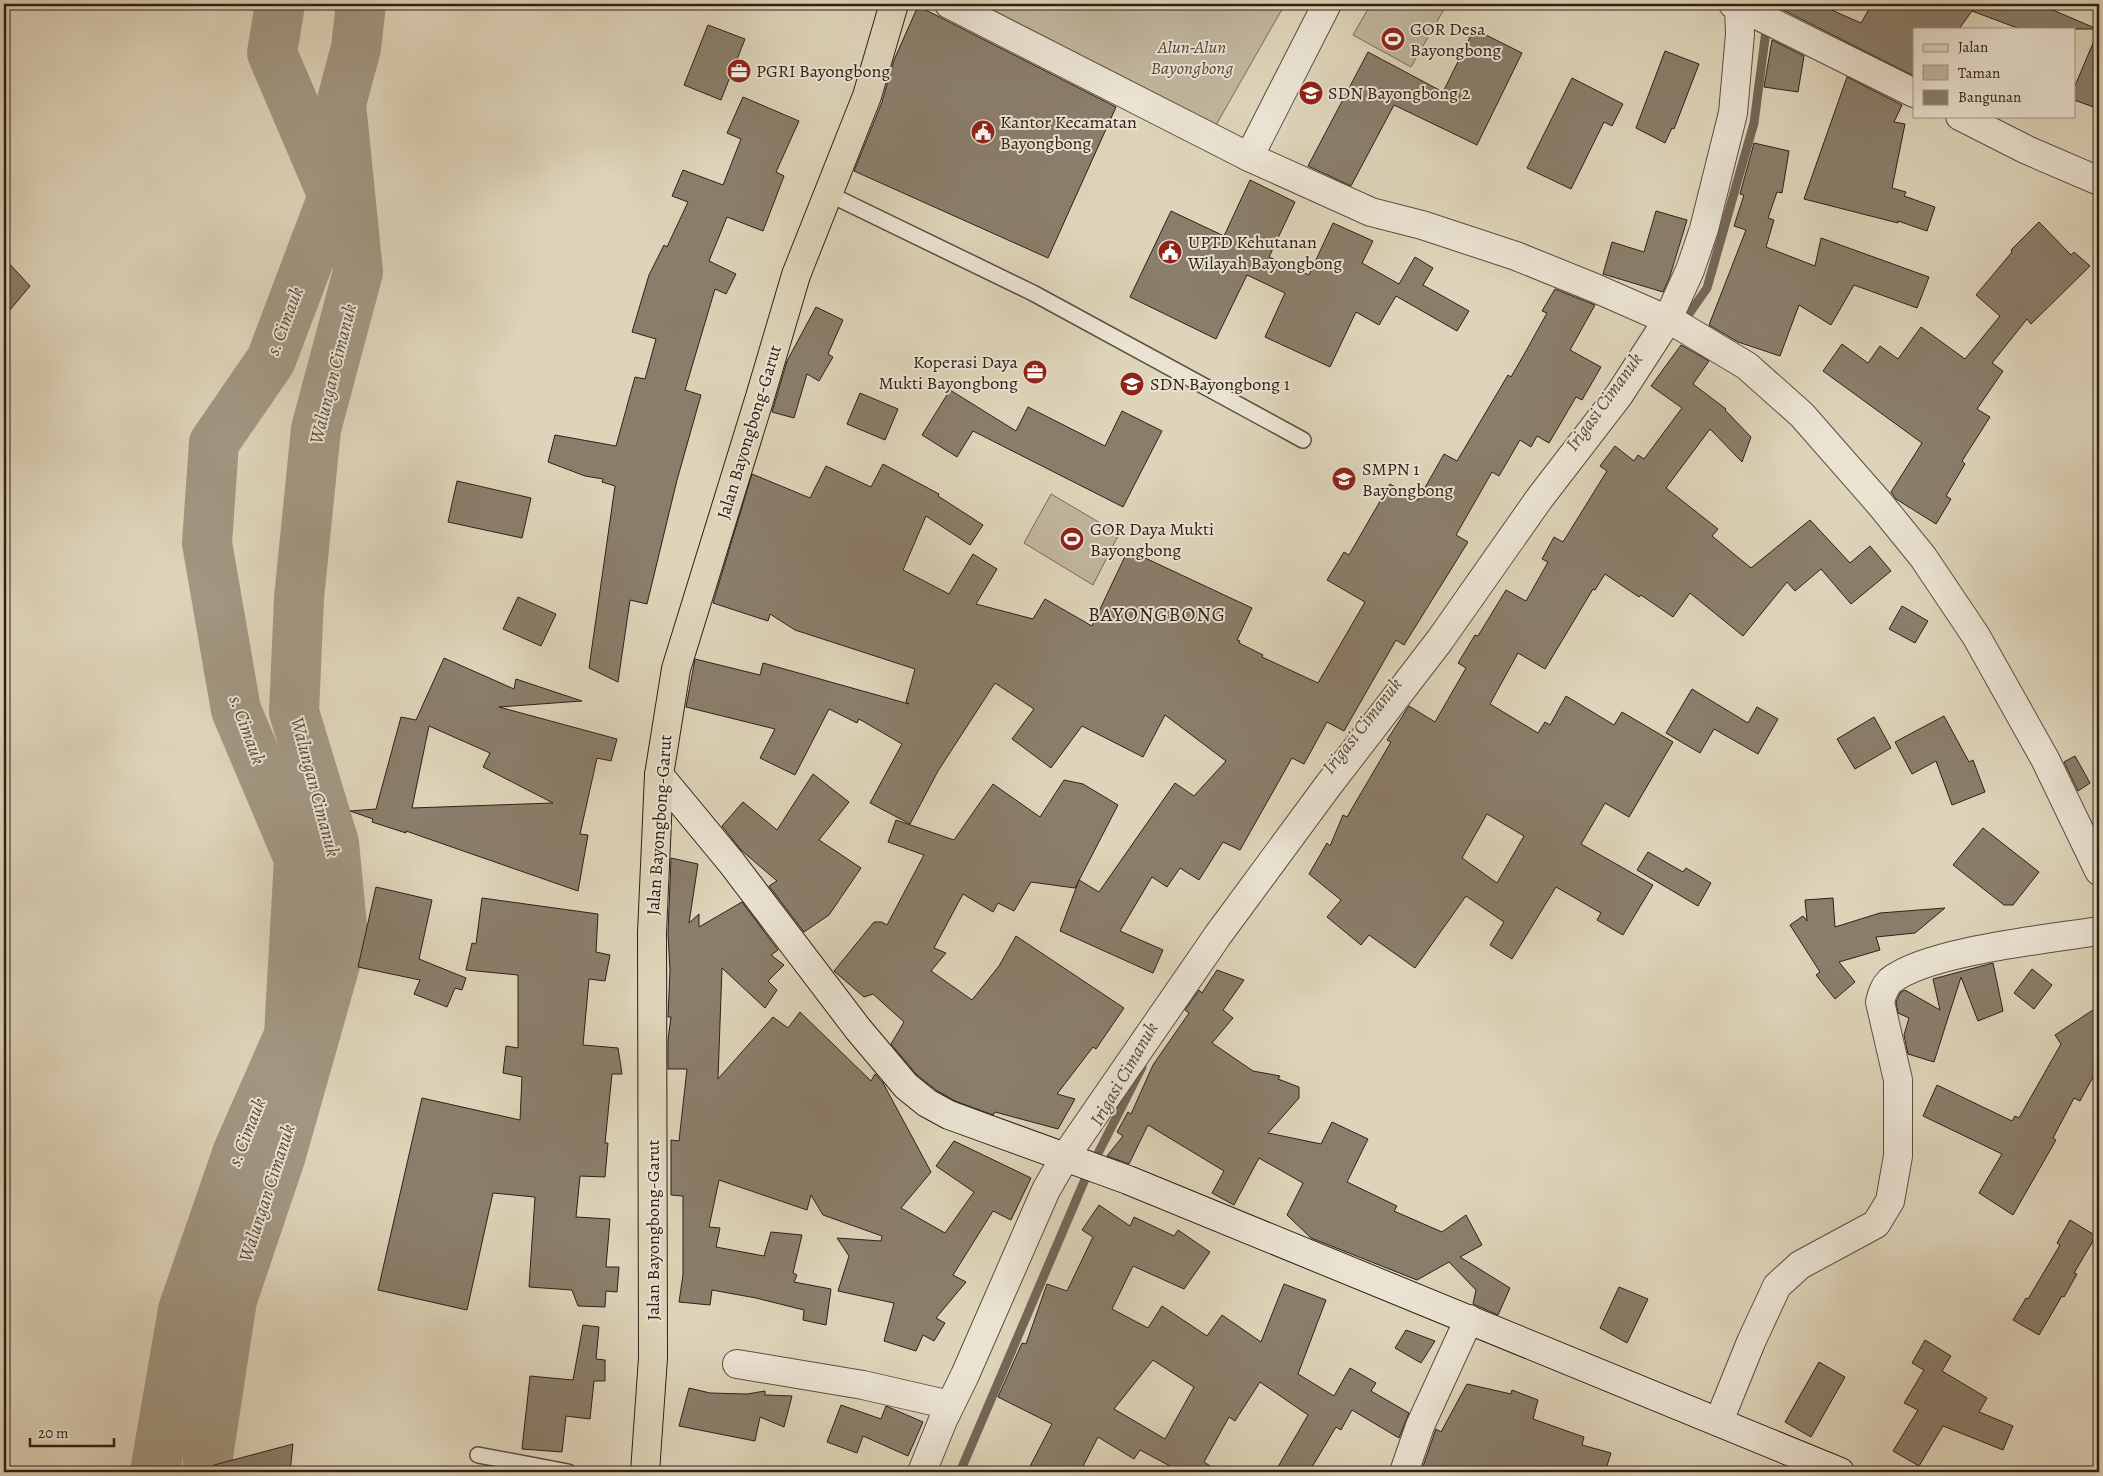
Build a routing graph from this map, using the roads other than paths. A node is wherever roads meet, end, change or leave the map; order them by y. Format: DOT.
graph roads {
  1 [pos="894,4"];
  2 [pos="949,4"];
  3 [pos="1327,4"];
  4 [pos="1745,8"];
  5 [pos="1913,93"];
  6 [pos="1964,118"];
  7 [pos="1249,156"];
  8 [pos="2099,181"];
  9 [pos="829,194"];
  10 [pos="1672,322"];
  11 [pos="1303,440"];
  12 [pos="659,775"];
  13 [pos="2099,871"];
  14 [pos="2099,931"];
  15 [pos="1073,1159"];
  16 [pos="1469,1319"];
  17 [pos="737,1364"];
  18 [pos="950,1406"];
  19 [pos="1719,1421"];
  20 [pos="478,1455"];
  21 [pos="568,1472"];
  22 [pos="645,1472"];
  23 [pos="922,1472"];
  24 [pos="1404,1472"];
  25 [pos="1840,1472"];
  1 -- 9 [label="main road, Jalan Bayongbong-Garut"];
  2 -- 7 [label="street"];
  3 -- 7 [label="street"];
  4 -- 5 [label="street"];
  4 -- 10 [label="street"];
  6 -- 8 [label="street"];
  7 -- 10 [label="street"];
  9 -- 11 [label="lane"];
  9 -- 12 [label="main road, Jalan Bayongbong-Garut"];
  10 -- 13 [label="street"];
  10 -- 15 [label="street"];
  12 -- 15 [label="street"];
  12 -- 22 [label="main road, Jalan Bayongbong-Garut"];
  14 -- 19 [label="street"];
  15 -- 16 [label="street"];
  15 -- 18 [label="street"];
  16 -- 19 [label="street"];
  16 -- 24 [label="street"];
  17 -- 18 [label="street"];
  18 -- 23 [label="street"];
  19 -- 25 [label="street"];
  20 -- 21 [label="lane"];
}
